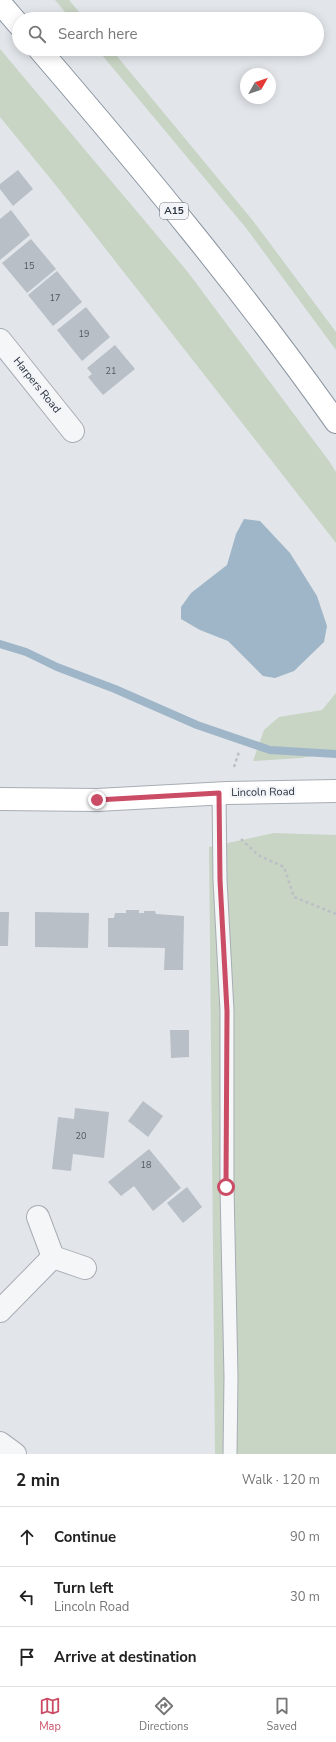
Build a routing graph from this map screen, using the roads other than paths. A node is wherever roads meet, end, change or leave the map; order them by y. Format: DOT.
graph roads {
  1 [pos="0,3"];
  2 [pos="12,18"];
  3 [pos="45,56"];
  4 [pos="0,340"];
  5 [pos="336,422"];
  6 [pos="73,431"];
  7 [pos="335,790"];
  8 [pos="219,793"];
  9 [pos="0,799"];
  10 [pos="38,1217"];
  11 [pos="53,1257"];
  12 [pos="86,1268"];
  13 [pos="0,1311"];
  14 [pos="0,1443"];
  15 [pos="14,1454"];
  16 [pos="230,1454"];
  1 -- 2 [label="main road"];
  3 -- 5 [label="main road, A15"];
  4 -- 6 [label="street, Harpers Road"];
  7 -- 8 [label="main road, Lincoln Road"];
  8 -- 9 [label="main road, Lincoln Road"];
  8 -- 16 [label="lane"];
  10 -- 11 [label="street"];
  11 -- 12 [label="street"];
  11 -- 13 [label="street"];
  14 -- 15 [label="street"];
}
